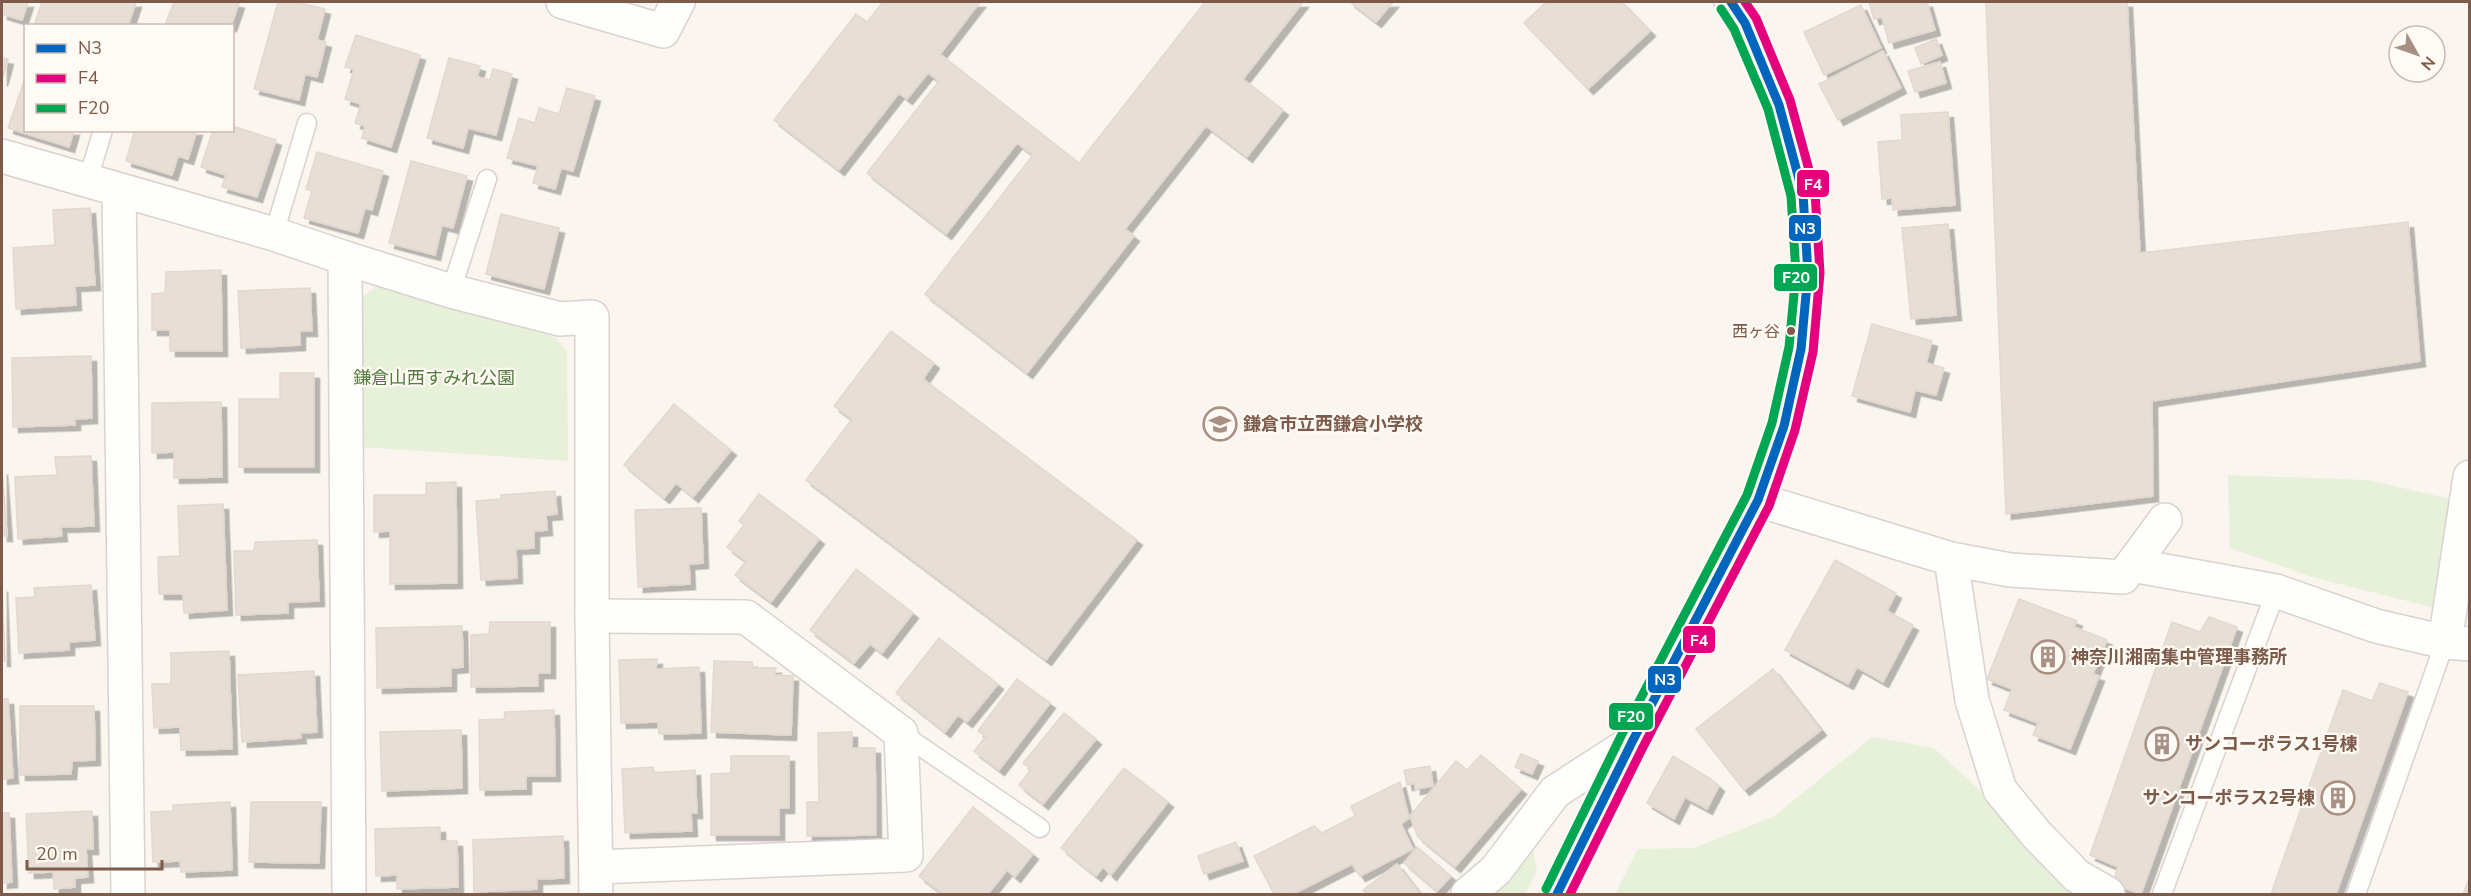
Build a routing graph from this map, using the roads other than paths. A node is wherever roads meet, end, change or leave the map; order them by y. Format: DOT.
graph roads {
  1 [pos="563,2"];
  2 [pos="678,2"];
  3 [pos="1731,2"];
  4 [pos="307,123"];
  5 [pos="102,132"];
  6 [pos="2,156"];
  7 [pos="88,179"];
  8 [pos="487,179"];
  9 [pos="119,190"];
  10 [pos="274,234"];
  11 [pos="345,258"];
  12 [pos="451,291"];
  13 [pos="2469,477"];
  14 [pos="1758,500"];
  15 [pos="2165,520"];
  16 [pos="1951,558"];
  17 [pos="2132,565"];
  18 [pos="2276,591"];
  19 [pos="592,616"];
  20 [pos="2457,643"];
  21 [pos="901,733"];
  22 [pos="1632,741"];
  23 [pos="1040,828"];
  24 [pos="596,881"];
  25 [pos="128,894"];
  26 [pos="349,894"];
  27 [pos="1468,894"];
  28 [pos="1557,894"];
  29 [pos="2108,894"];
  30 [pos="2162,894"];
  31 [pos="2356,894"];
  1 -- 2 [label="street"];
  3 -- 14 [label="street"];
  4 -- 10 [label="lane"];
  5 -- 7 [label="lane"];
  6 -- 7 [label="street"];
  7 -- 9 [label="street"];
  8 -- 12 [label="lane"];
  9 -- 10 [label="street"];
  9 -- 25 [label="street"];
  10 -- 11 [label="street"];
  11 -- 12 [label="street"];
  11 -- 26 [label="street"];
  12 -- 19 [label="street"];
  13 -- 20 [label="street"];
  14 -- 16 [label="street"];
  14 -- 22 [label="street"];
  15 -- 17 [label="street"];
  16 -- 17 [label="street"];
  16 -- 29 [label="street"];
  17 -- 18 [label="street"];
  18 -- 20 [label="street"];
  18 -- 30 [label="lane"];
  19 -- 21 [label="street"];
  19 -- 24 [label="street"];
  20 -- 31 [label="lane"];
  21 -- 23 [label="lane"];
  21 -- 24 [label="street"];
  22 -- 27 [label="street"];
  22 -- 28 [label="street"];
}
